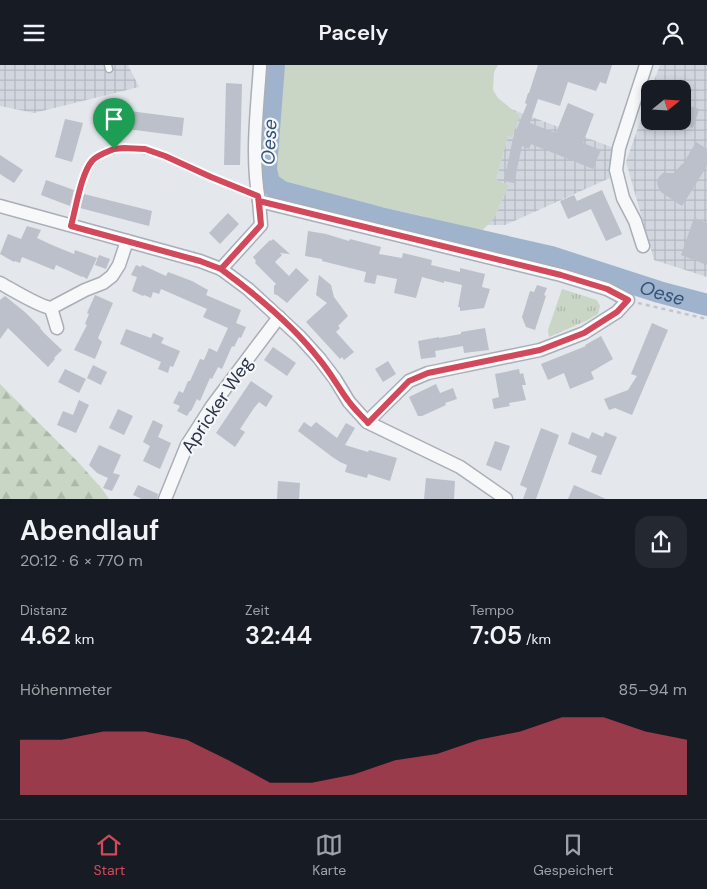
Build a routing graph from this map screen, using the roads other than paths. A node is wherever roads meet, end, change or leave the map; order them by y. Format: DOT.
graph roads {
  1 [pos="646,65"];
  2 [pos="260,66"];
  3 [pos="258,199"];
  4 [pos="0,206"];
  5 [pos="71,226"];
  6 [pos="128,241"];
  7 [pos="643,246"];
  8 [pos="221,269"];
  9 [pos="0,283"];
  10 [pos="51,308"];
  11 [pos="279,317"];
  12 [pos="57,328"];
  13 [pos="368,423"];
  14 [pos="165,499"];
  15 [pos="506,499"];
  1 -- 7 [label="street"];
  2 -- 3 [label="street"];
  3 -- 5 [label="lane"];
  3 -- 8 [label="street"];
  3 -- 13 [label="street"];
  4 -- 5 [label="street"];
  5 -- 6 [label="street"];
  6 -- 8 [label="street"];
  6 -- 10 [label="street"];
  8 -- 11 [label="street"];
  9 -- 10 [label="street"];
  10 -- 12 [label="street"];
  11 -- 13 [label="street"];
  11 -- 14 [label="street, Apricker Weg"];
  13 -- 15 [label="street"];
}
